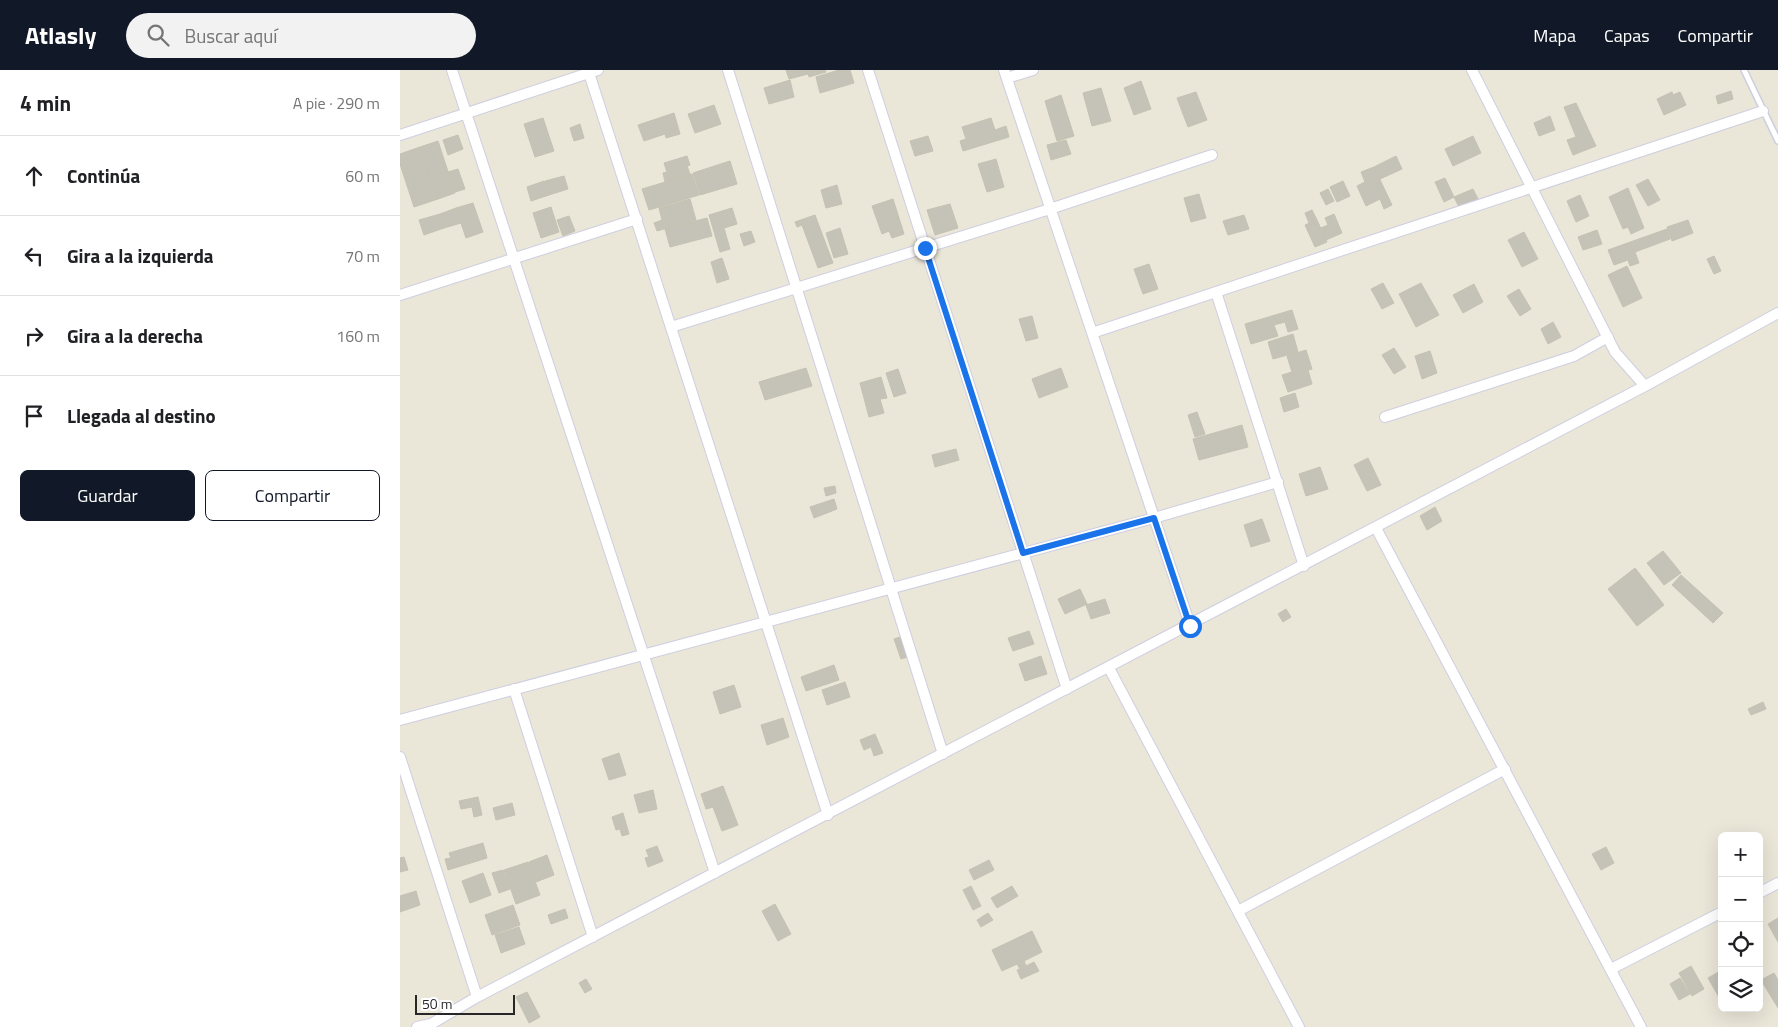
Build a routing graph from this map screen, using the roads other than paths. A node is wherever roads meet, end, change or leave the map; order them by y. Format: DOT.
graph roads {
  1 [pos="452,70"];
  2 [pos="728,70"];
  3 [pos="868,70"];
  4 [pos="1032,70"];
  5 [pos="1472,70"];
  6 [pos="1744,70"];
  7 [pos="592,71"];
  8 [pos="1005,74"];
  9 [pos="1763,111"];
  10 [pos="466,113"];
  11 [pos="400,134"];
  12 [pos="1778,140"];
  13 [pos="1212,155"];
  14 [pos="1532,187"];
  15 [pos="1050,209"];
  16 [pos="637,219"];
  17 [pos="925,248"];
  18 [pos="514,259"];
  19 [pos="796,288"];
  20 [pos="1216,292"];
  21 [pos="400,295"];
  22 [pos="1778,313"];
  23 [pos="671,327"];
  24 [pos="1092,333"];
  25 [pos="1608,337"];
  26 [pos="1645,386"];
  27 [pos="1385,417"];
  28 [pos="1278,482"];
  29 [pos="1154,518"];
  30 [pos="1376,528"];
  31 [pos="1023,553"];
  32 [pos="1304,566"];
  33 [pos="891,588"];
  34 [pos="766,622"];
  35 [pos="1190,626"];
  36 [pos="644,655"];
  37 [pos="1109,668"];
  38 [pos="514,689"];
  39 [pos="1067,689"];
  40 [pos="400,720"];
  41 [pos="943,754"];
  42 [pos="400,757"];
  43 [pos="1504,769"];
  44 [pos="828,814"];
  45 [pos="715,873"];
  46 [pos="1778,883"];
  47 [pos="1763,891"];
  48 [pos="1238,911"];
  49 [pos="1718,914"];
  50 [pos="593,937"];
  51 [pos="1611,969"];
  52 [pos="477,997"];
  53 [pos="417,1027"];
  54 [pos="1300,1027"];
  55 [pos="1641,1027"];
  1 -- 10 [label="street"];
  2 -- 19 [label="street"];
  3 -- 17 [label="street"];
  4 -- 8 [label="street"];
  5 -- 14 [label="street"];
  6 -- 9 [label="lane"];
  7 -- 10 [label="street"];
  7 -- 16 [label="street"];
  8 -- 15 [label="street"];
  9 -- 12 [label="lane"];
  9 -- 14 [label="street"];
  10 -- 11 [label="street"];
  10 -- 18 [label="street"];
  13 -- 15 [label="street"];
  14 -- 20 [label="street"];
  14 -- 25 [label="street"];
  15 -- 17 [label="street"];
  15 -- 24 [label="street"];
  16 -- 18 [label="street"];
  16 -- 23 [label="street"];
  17 -- 19 [label="street"];
  17 -- 31 [label="street"];
  18 -- 21 [label="street"];
  18 -- 36 [label="street"];
  19 -- 23 [label="street"];
  19 -- 33 [label="street"];
  20 -- 24 [label="street"];
  20 -- 28 [label="street"];
  22 -- 26 [label="street"];
  23 -- 34 [label="street"];
  24 -- 29 [label="street"];
  25 -- 26 [label="street"];
  25 -- 27 [label="street"];
  26 -- 30 [label="street"];
  28 -- 29 [label="street"];
  28 -- 32 [label="street"];
  29 -- 31 [label="street"];
  29 -- 35 [label="street"];
  30 -- 32 [label="street"];
  30 -- 43 [label="street"];
  31 -- 33 [label="street"];
  31 -- 39 [label="street"];
  32 -- 35 [label="street"];
  33 -- 34 [label="street"];
  33 -- 41 [label="street"];
  34 -- 36 [label="street"];
  34 -- 44 [label="street"];
  35 -- 37 [label="street"];
  36 -- 38 [label="street"];
  36 -- 45 [label="street"];
  37 -- 39 [label="street"];
  37 -- 48 [label="street"];
  38 -- 40 [label="street"];
  38 -- 50 [label="street"];
  39 -- 41 [label="street"];
  41 -- 44 [label="street"];
  42 -- 52 [label="street"];
  43 -- 48 [label="street"];
  43 -- 51 [label="street"];
  44 -- 45 [label="street"];
  45 -- 50 [label="street"];
  46 -- 47 [label="street"];
  48 -- 54 [label="street"];
  49 -- 51 [label="street"];
  50 -- 52 [label="street"];
  51 -- 55 [label="street"];
  52 -- 53 [label="street"];
}
